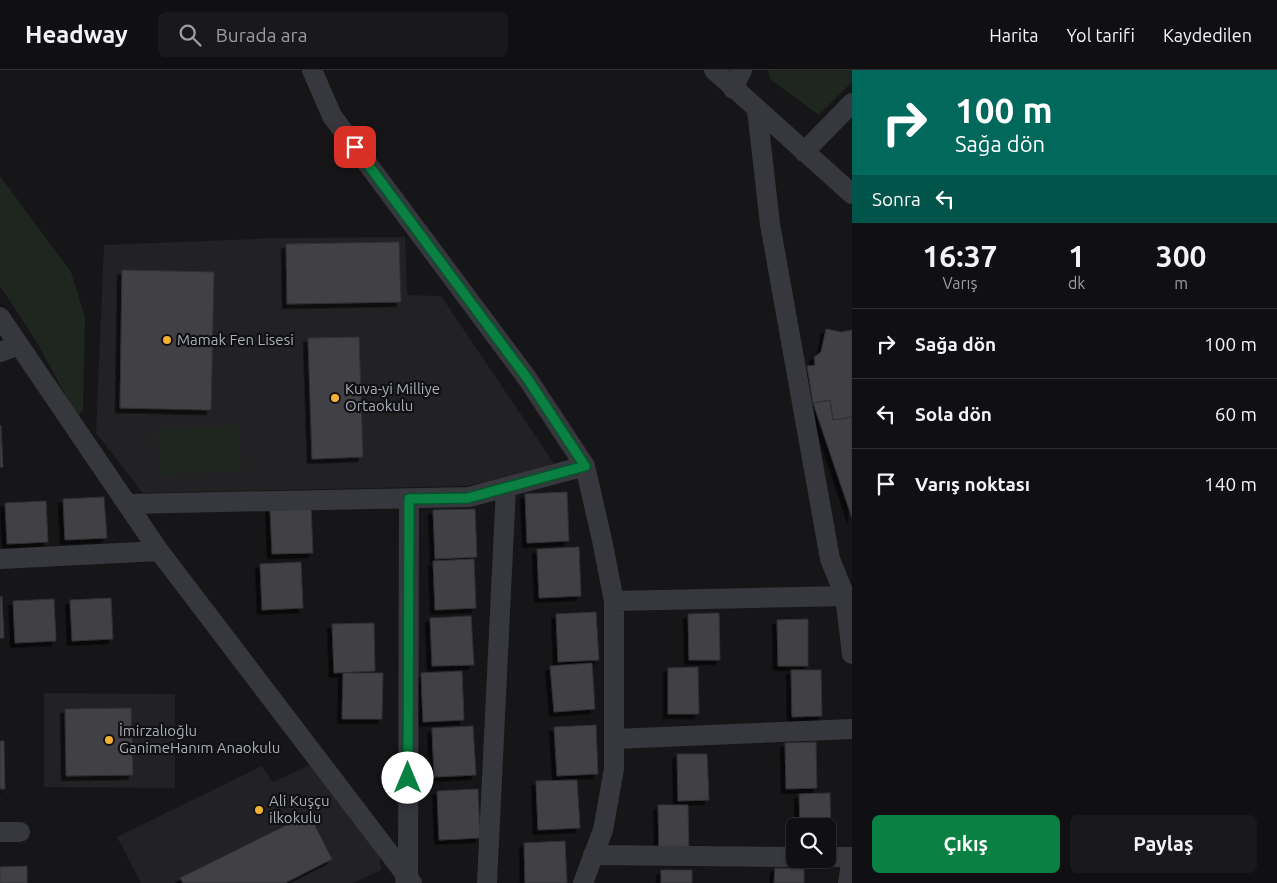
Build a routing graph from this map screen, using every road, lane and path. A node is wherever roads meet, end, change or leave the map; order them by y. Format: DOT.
graph roads {
  1 [pos="312,70"];
  2 [pos="714,70"];
  3 [pos="742,70"];
  4 [pos="733,89"];
  5 [pos="852,103"];
  6 [pos="757,110"];
  7 [pos="804,152"];
  8 [pos="852,194"];
  9 [pos="0,317"];
  10 [pos="19,345"];
  11 [pos="0,352"];
  12 [pos="585,466"];
  13 [pos="506,487"];
  14 [pos="409,499"];
  15 [pos="127,504"];
  16 [pos="159,551"];
  17 [pos="0,559"];
  18 [pos="845,596"];
  19 [pos="614,601"];
  20 [pos="852,654"];
  21 [pos="852,730"];
  22 [pos="614,739"];
  23 [pos="593,855"];
  24 [pos="786,857"];
  25 [pos="836,857"];
  26 [pos="852,858"];
  27 [pos="405,881"];
  28 [pos="486,883"];
  29 [pos="583,883"];
  30 [pos="848,883"];
  1 -- 12 [label="street"];
  2 -- 4 [label="street"];
  3 -- 4 [label="street"];
  4 -- 6 [label="street"];
  5 -- 7 [label="street"];
  6 -- 7 [label="street"];
  6 -- 18 [label="street"];
  7 -- 8 [label="street"];
  9 -- 10 [label="street"];
  10 -- 11 [label="street"];
  10 -- 15 [label="street"];
  12 -- 13 [label="street"];
  12 -- 19 [label="street"];
  13 -- 14 [label="street"];
  13 -- 28 [label="street"];
  14 -- 15 [label="street"];
  14 -- 27 [label="street"];
  15 -- 16 [label="street"];
  16 -- 17 [label="street"];
  16 -- 27 [label="street"];
  18 -- 19 [label="street"];
  18 -- 20 [label="street"];
  19 -- 22 [label="street"];
  21 -- 22 [label="street"];
  22 -- 23 [label="street"];
  23 -- 24 [label="street"];
  23 -- 29 [label="street"];
  25 -- 26 [label="street"];
  26 -- 30 [label="street"];
}
